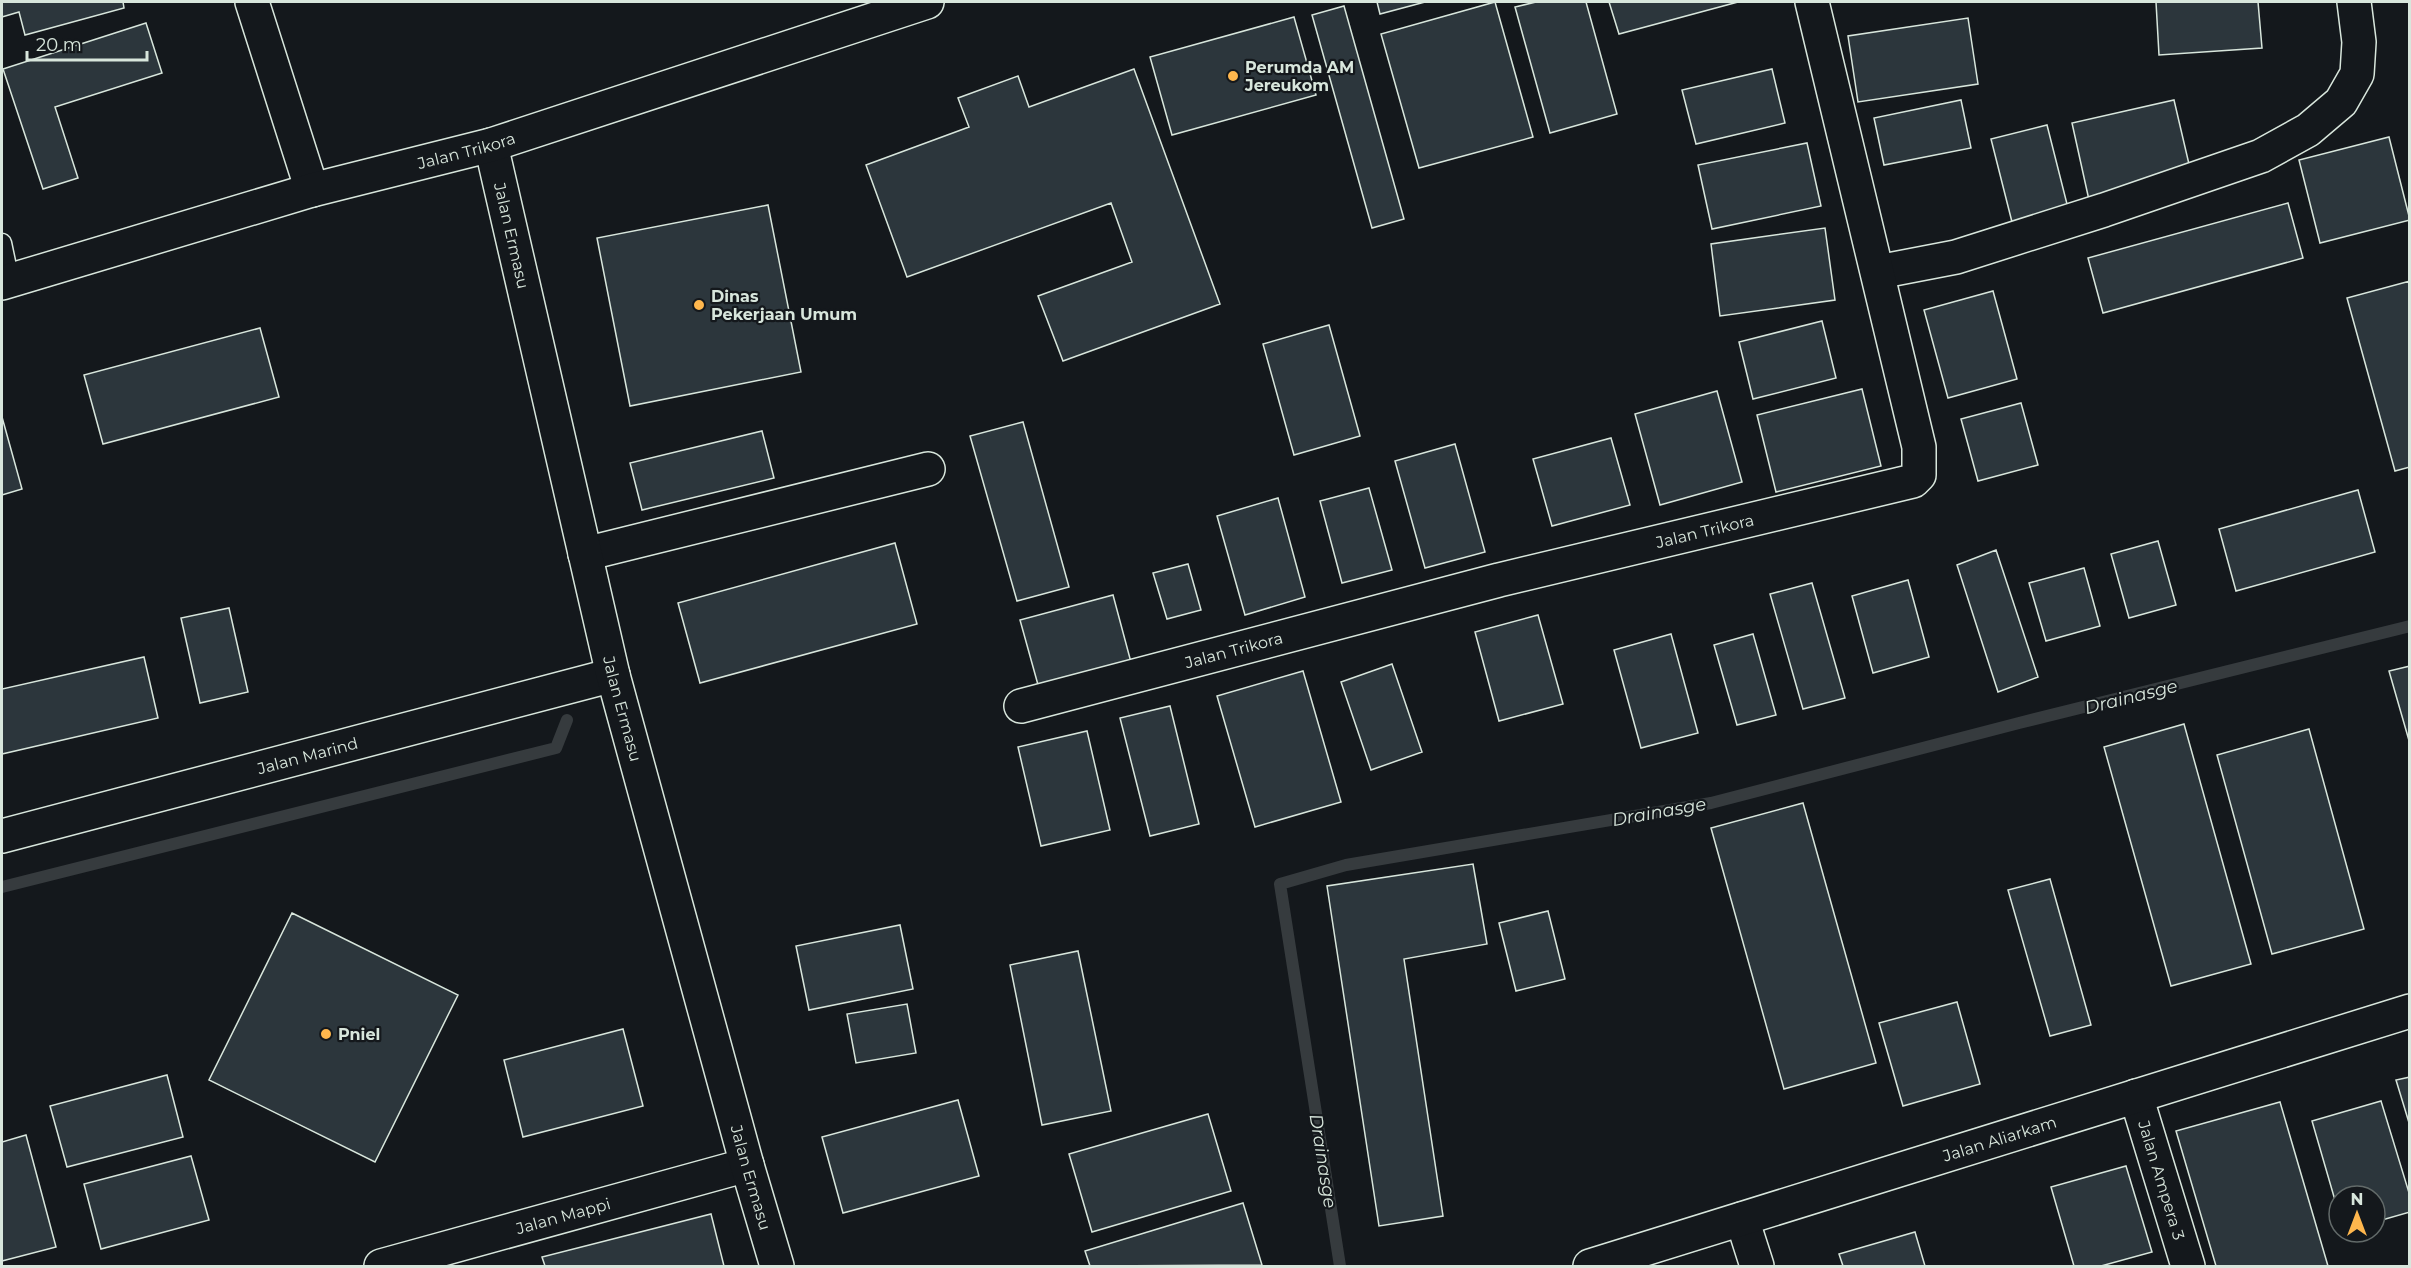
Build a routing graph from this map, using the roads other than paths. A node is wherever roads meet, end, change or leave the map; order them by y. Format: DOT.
graph roads {
  1 [pos="252,2"];
  2 [pos="927,2"];
  3 [pos="1812,2"];
  4 [pos="2354,2"];
  5 [pos="491,145"];
  6 [pos="312,190"];
  7 [pos="2,243"];
  8 [pos="1878,272"];
  9 [pos="6,282"];
  10 [pos="928,469"];
  11 [pos="585,554"];
  12 [pos="613,675"];
  13 [pos="1021,706"];
  14 [pos="2,836"];
  15 [pos="2409,1011"];
  16 [pos="2136,1096"];
  17 [pos="747,1165"];
  18 [pos="1742,1219"];
  19 [pos="381,1266"];
  20 [pos="777,1266"];
  21 [pos="1590,1266"];
  22 [pos="1757,1266"];
  23 [pos="2188,1266"];
  1 -- 6 [label="main road"];
  2 -- 5 [label="main road, Jalan Trikora"];
  3 -- 8 [label="main road, Jalan Trikora"];
  4 -- 8 [label="main road"];
  5 -- 6 [label="main road, Jalan Trikora"];
  5 -- 11 [label="main road, Jalan Ermasu"];
  6 -- 9 [label="main road, Jalan Trikora"];
  7 -- 9 [label="lane"];
  8 -- 13 [label="main road, Jalan Trikora"];
  10 -- 11 [label="main road"];
  11 -- 12 [label="main road, Jalan Ermasu"];
  12 -- 14 [label="main road, Jalan Marind"];
  12 -- 17 [label="main road, Jalan Ermasu"];
  15 -- 16 [label="main road, Jalan Aliarkam"];
  16 -- 18 [label="main road, Jalan Aliarkam"];
  16 -- 23 [label="main road, Jalan Ampera 3"];
  17 -- 19 [label="main road, Jalan Mappi"];
  17 -- 20 [label="main road, Jalan Ermasu"];
  18 -- 21 [label="main road, Jalan Aliarkam"];
  18 -- 22 [label="main road"];
}
